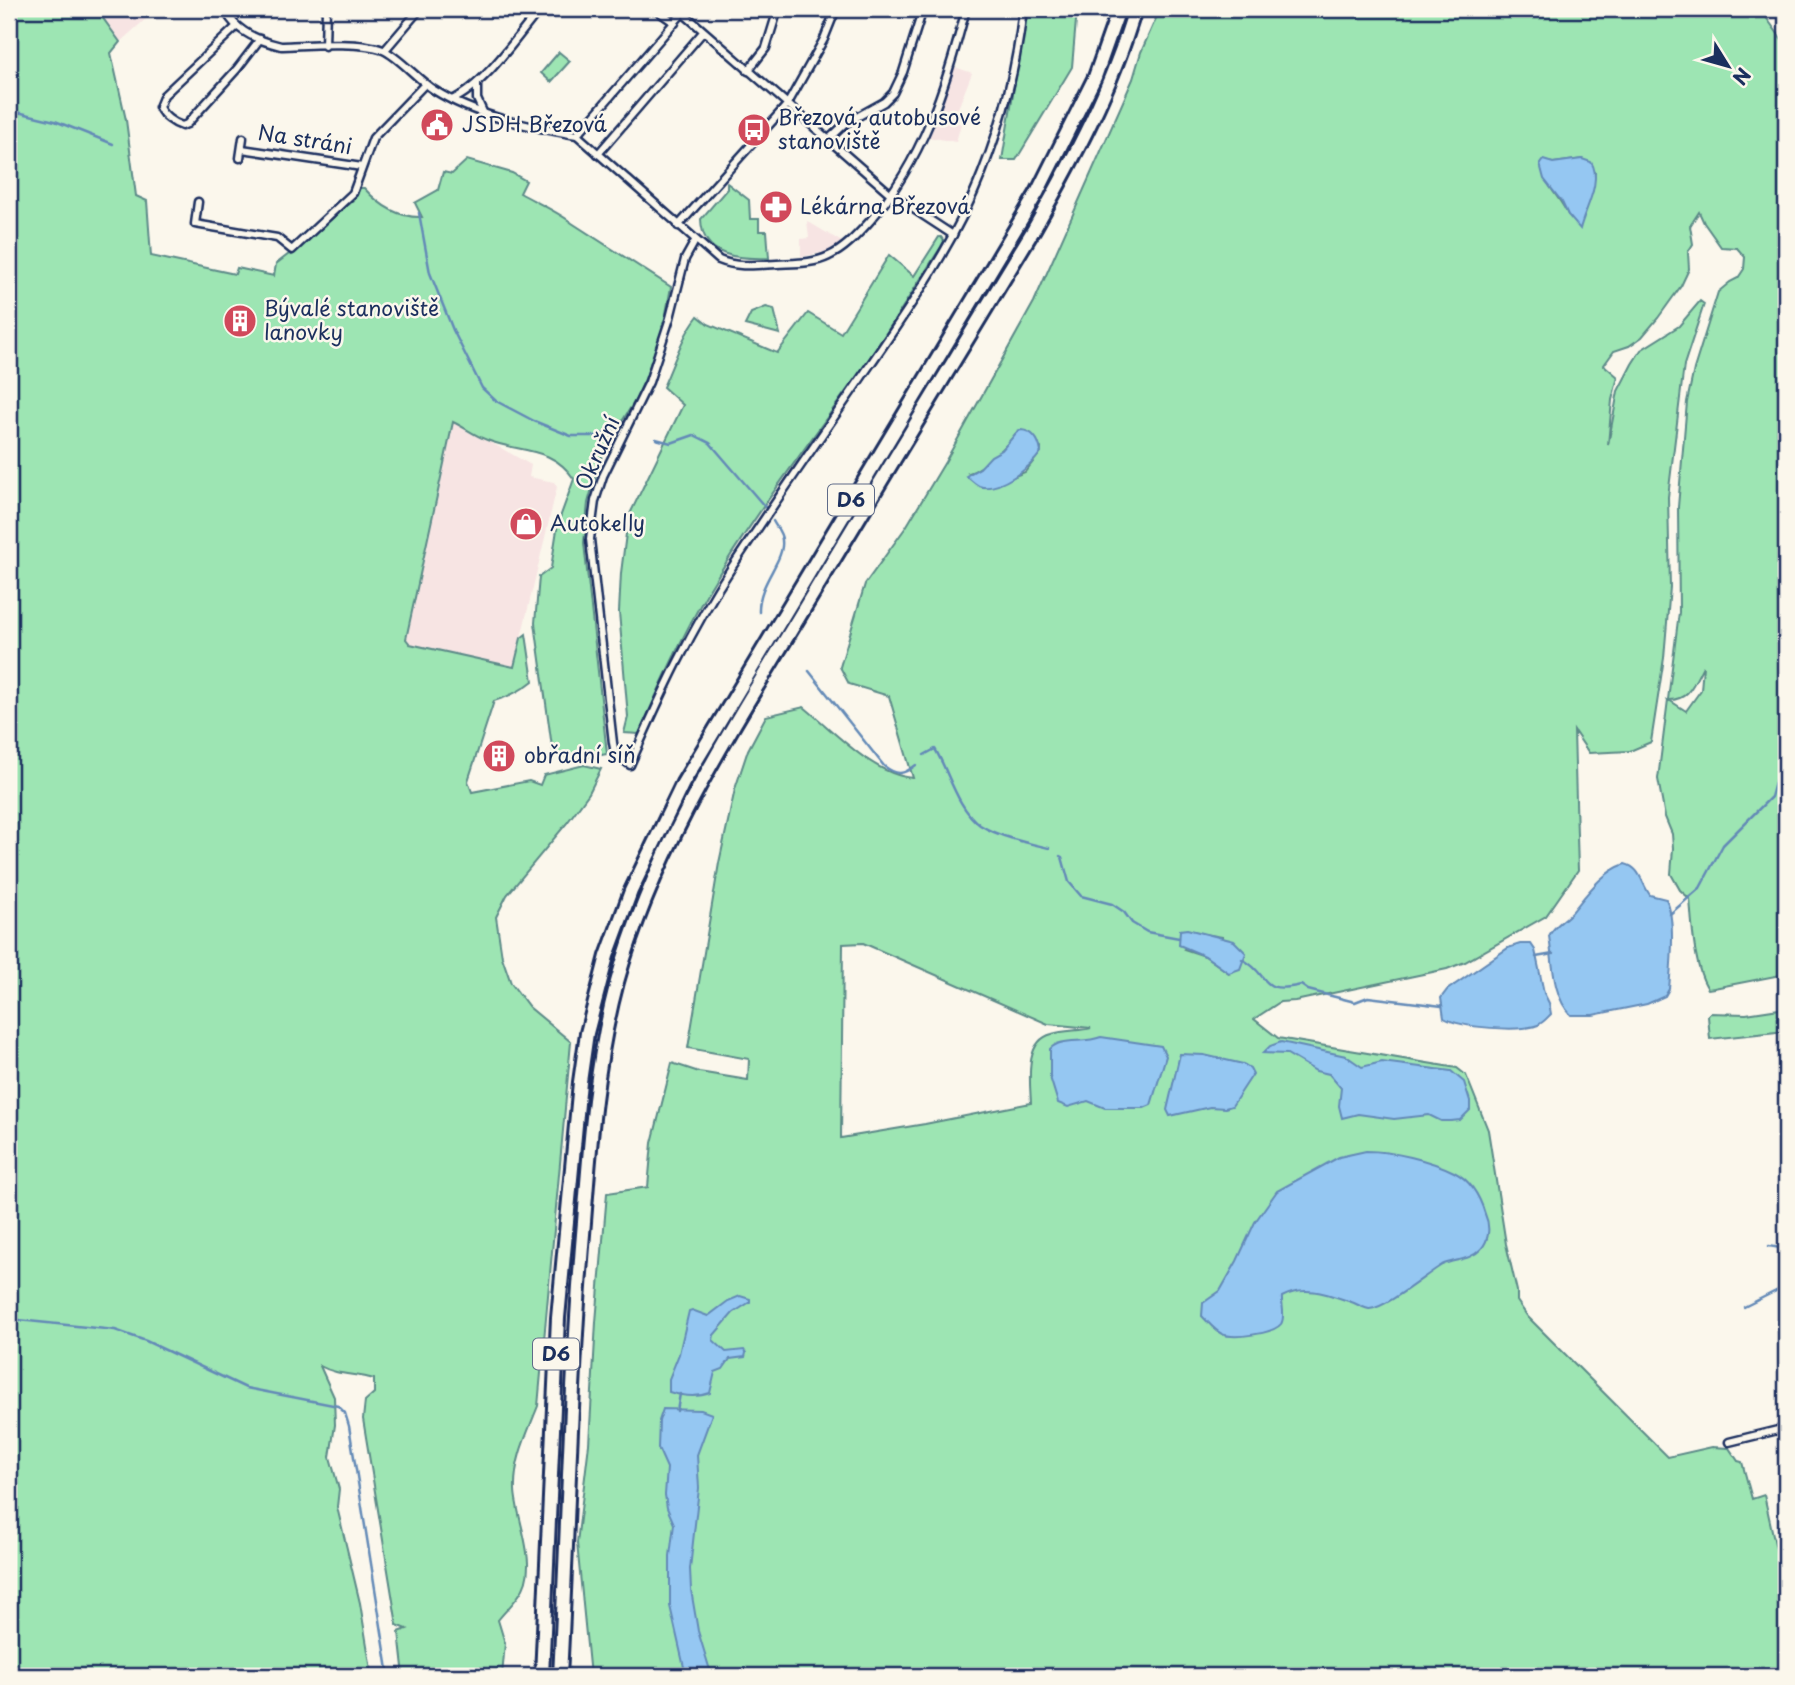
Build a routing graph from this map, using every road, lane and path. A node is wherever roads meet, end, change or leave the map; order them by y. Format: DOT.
graph roads {
  1 [pos="225,9"];
  2 [pos="326,9"];
  3 [pos="420,9"];
  4 [pos="540,9"];
  5 [pos="655,9"];
  6 [pos="778,9"];
  7 [pos="836,9"];
  8 [pos="923,9"];
  9 [pos="967,9"];
  10 [pos="1023,9"];
  11 [pos="1119,9"];
  12 [pos="1135,9"];
  13 [pos="685,11"];
  14 [pos="675,23"];
  15 [pos="236,26"];
  16 [pos="703,32"];
  17 [pos="260,39"];
  18 [pos="325,46"];
  19 [pos="384,50"];
  20 [pos="748,71"];
  21 [pos="425,84"];
  22 [pos="477,84"];
  23 [pos="452,100"];
  24 [pos="787,105"];
  25 [pos="484,113"];
  26 [pos="577,135"];
  27 [pos="243,138"];
  28 [pos="828,140"];
  29 [pos="242,149"];
  30 [pos="598,154"];
  31 [pos="240,158"];
  32 [pos="362,167"];
  33 [pos="892,195"];
  34 [pos="198,202"];
  35 [pos="678,226"];
  36 [pos="953,235"];
  37 [pos="695,241"];
  38 [pos="1786,1428"];
  39 [pos="1729,1442"];
  40 [pos="542,1676"];
  41 [pos="559,1676"];
  1 -- 15 [label="street"];
  2 -- 18 [label="street"];
  3 -- 19 [label="street"];
  4 -- 22 [label="street"];
  5 -- 14 [label="street"];
  6 -- 20 [label="street"];
  7 -- 24 [label="street"];
  8 -- 28 [label="street"];
  9 -- 33 [label="street"];
  10 -- 36 [label="street"];
  11 -- 40 [label="highway, D6"];
  12 -- 41 [label="highway, D6"];
  13 -- 14 [label="street"];
  13 -- 16 [label="street"];
  14 -- 26 [label="street"];
  15 -- 17 [label="street"];
  15 -- 17 [label="street"];
  16 -- 20 [label="street"];
  16 -- 30 [label="street"];
  17 -- 18 [label="street"];
  18 -- 19 [label="street"];
  19 -- 21 [label="street"];
  20 -- 24 [label="street"];
  21 -- 23 [label="street"];
  21 -- 32 [label="street, Na stráni"];
  22 -- 23 [label="street"];
  22 -- 25 [label="street"];
  23 -- 25 [label="street"];
  24 -- 28 [label="street"];
  24 -- 35 [label="street"];
  25 -- 26 [label="street"];
  26 -- 30 [label="street"];
  27 -- 29 [label="street, Na stráni"];
  28 -- 33 [label="street"];
  29 -- 31 [label="street, Na stráni"];
  29 -- 32 [label="street, Na stráni"];
  30 -- 35 [label="street"];
  32 -- 34 [label="street, Na stráni"];
  33 -- 36 [label="street"];
  33 -- 37 [label="street"];
  35 -- 37 [label="street"];
  36 -- 37 [label="street, Okružní"];
  38 -- 39 [label="street"];
}
